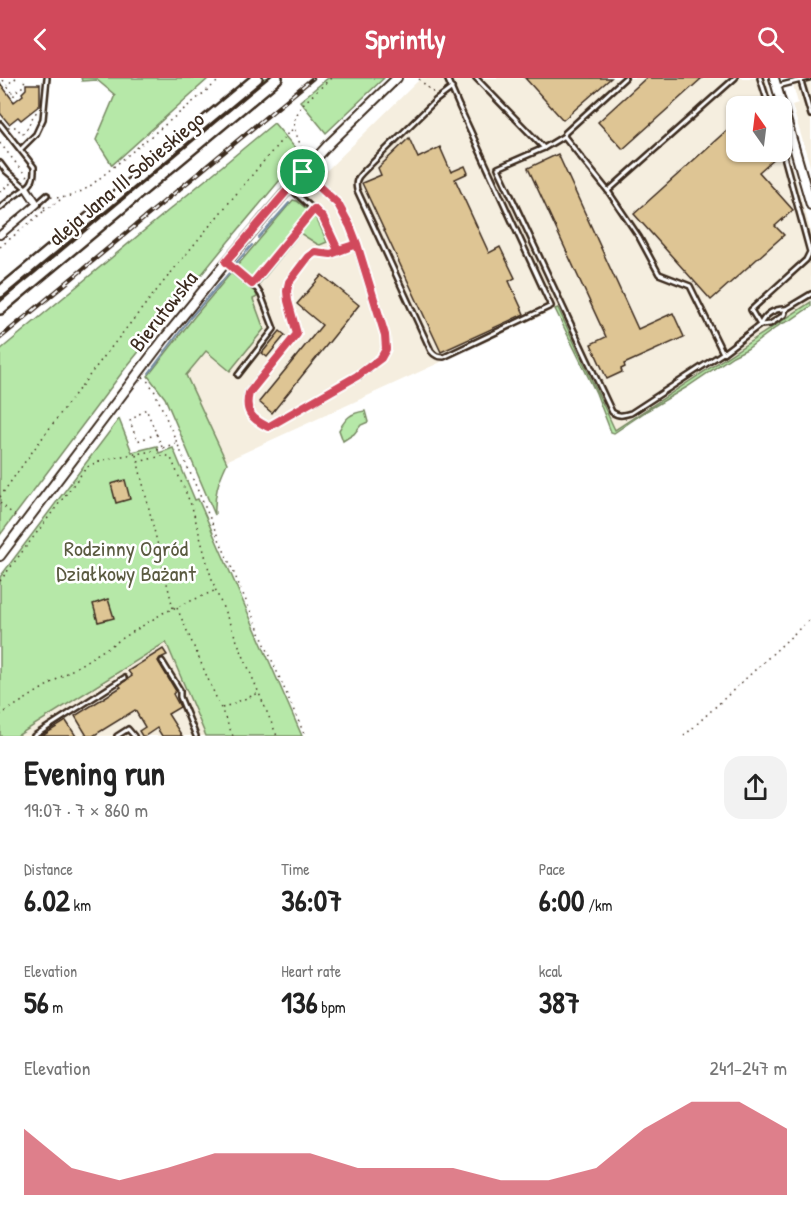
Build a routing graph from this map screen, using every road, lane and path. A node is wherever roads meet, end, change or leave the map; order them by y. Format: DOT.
graph roads {
  1 [pos="16,78"];
  2 [pos="26,78"];
  3 [pos="47,78"];
  4 [pos="222,78"];
  5 [pos="257,78"];
  6 [pos="277,78"];
  7 [pos="331,78"];
  8 [pos="398,78"];
  9 [pos="447,78"];
  10 [pos="476,78"];
  11 [pos="625,78"];
  12 [pos="735,78"];
  13 [pos="760,78"];
  14 [pos="809,78"];
  15 [pos="419,79"];
  16 [pos="801,79"];
  17 [pos="3,80"];
  18 [pos="775,82"];
  19 [pos="7,88"];
  20 [pos="452,88"];
  21 [pos="14,92"];
  22 [pos="766,96"];
  23 [pos="438,99"];
  24 [pos="14,102"];
  25 [pos="40,109"];
  26 [pos="811,115"];
  27 [pos="0,124"];
  28 [pos="6,125"];
  29 [pos="294,128"];
  30 [pos="564,136"];
  31 [pos="0,143"];
  32 [pos="544,148"];
  33 [pos="21,149"];
  34 [pos="312,162"];
  35 [pos="786,162"];
  36 [pos="0,163"];
  37 [pos="303,172"];
  38 [pos="28,178"];
  39 [pos="16,179"];
  40 [pos="290,187"];
  41 [pos="27,189"];
  42 [pos="608,191"];
  43 [pos="0,192"];
  44 [pos="47,195"];
  45 [pos="64,198"];
  46 [pos="40,202"];
  47 [pos="811,205"];
  48 [pos="0,208"];
  49 [pos="314,209"];
  50 [pos="44,211"];
  51 [pos="0,235"];
  52 [pos="357,244"];
  53 [pos="0,247"];
  54 [pos="338,250"];
  55 [pos="226,262"];
  56 [pos="252,284"];
  57 [pos="0,292"];
  58 [pos="811,294"];
  59 [pos="0,309"];
  60 [pos="786,309"];
  61 [pos="760,325"];
  62 [pos="723,353"];
  63 [pos="137,373"];
  64 [pos="238,375"];
  65 [pos="157,434"];
  66 [pos="177,442"];
  67 [pos="163,448"];
  68 [pos="136,454"];
  69 [pos="138,462"];
  70 [pos="0,497"];
  71 [pos="0,503"];
  72 [pos="24,523"];
  73 [pos="0,556"];
  74 [pos="0,581"];
  75 [pos="216,591"];
  76 [pos="175,608"];
  77 [pos="811,618"];
  78 [pos="162,661"];
  79 [pos="124,678"];
  80 [pos="260,693"];
  81 [pos="221,709"];
  82 [pos="0,715"];
  83 [pos="36,736"];
  84 [pos="117,736"];
  85 [pos="134,736"];
  86 [pos="196,736"];
  87 [pos="233,736"];
  88 [pos="277,736"];
  89 [pos="305,736"];
  90 [pos="684,736"];
  1 -- 19 [label="path"];
  2 -- 21 [label="path"];
  3 -- 33 [label="lane"];
  4 -- 45 [label="path"];
  5 -- 57 [label="main road, aleja Jana III Sobieskiego"];
  6 -- 59 [label="main road, aleja Jana III Sobieskiego"];
  7 -- 29 [label="path"];
  8 -- 34 [label="street, Bierutowska"];
  9 -- 20 [label="lane"];
  10 -- 32 [label="lane"];
  11 -- 30 [label="lane"];
  12 -- 42 [label="lane"];
  13 -- 22 [label="lane"];
  14 -- 16 [label="lane"];
  15 -- 23 [label="path"];
  16 -- 18 [label="lane"];
  16 -- 26 [label="lane"];
  17 -- 19 [label="path"];
  18 -- 47 [label="street"];
  19 -- 21 [label="path"];
  20 -- 23 [label="lane"];
  20 -- 23 [label="lane"];
  21 -- 24 [label="path"];
  25 -- 28 [label="path"];
  27 -- 33 [label="lane"];
  29 -- 34 [label="path"];
  29 -- 70 [label="path"];
  30 -- 32 [label="lane"];
  30 -- 42 [label="lane"];
  31 -- 38 [label="path"];
  32 -- 62 [label="lane"];
  33 -- 41 [label="lane"];
  34 -- 37 [label="street, Bierutowska"];
  35 -- 61 [label="lane"];
  36 -- 39 [label="lane"];
  37 -- 40 [label="street, Bierutowska"];
  37 -- 52 [label="lane"];
  39 -- 41 [label="lane"];
  39 -- 43 [label="path"];
  40 -- 49 [label="lane"];
  40 -- 55 [label="street, Bierutowska"];
  41 -- 46 [label="street"];
  41 -- 48 [label="lane"];
  42 -- 62 [label="lane"];
  44 -- 45 [label="path"];
  44 -- 46 [label="lane"];
  45 -- 50 [label="path"];
  46 -- 50 [label="path"];
  46 -- 51 [label="street"];
  49 -- 54 [label="lane"];
  49 -- 56 [label="path"];
  50 -- 53 [label="path"];
  52 -- 54 [label="lane"];
  52 -- 54 [label="lane"];
  55 -- 56 [label="lane"];
  55 -- 63 [label="street, Bierutowska"];
  56 -- 64 [label="lane"];
  58 -- 60 [label="lane"];
  60 -- 61 [label="lane"];
  60 -- 61 [label="lane"];
  61 -- 62 [label="lane"];
  63 -- 66 [label="path"];
  63 -- 72 [label="street, Bierutowska"];
  65 -- 65 [label="path"];
  65 -- 67 [label="path"];
  66 -- 67 [label="path"];
  66 -- 89 [label="path"];
  67 -- 68 [label="path"];
  68 -- 69 [label="path"];
  68 -- 74 [label="path"];
  69 -- 75 [label="path"];
  69 -- 76 [label="path"];
  71 -- 72 [label="path"];
  72 -- 73 [label="street, Bierutowska"];
  75 -- 76 [label="path"];
  75 -- 80 [label="path"];
  76 -- 81 [label="path"];
  76 -- 82 [label="path"];
  77 -- 90 [label="path"];
  78 -- 86 [label="lane"];
  79 -- 83 [label="lane"];
  80 -- 81 [label="path"];
  80 -- 88 [label="path"];
  81 -- 87 [label="path"];
  84 -- 85 [label="lane"];
}
